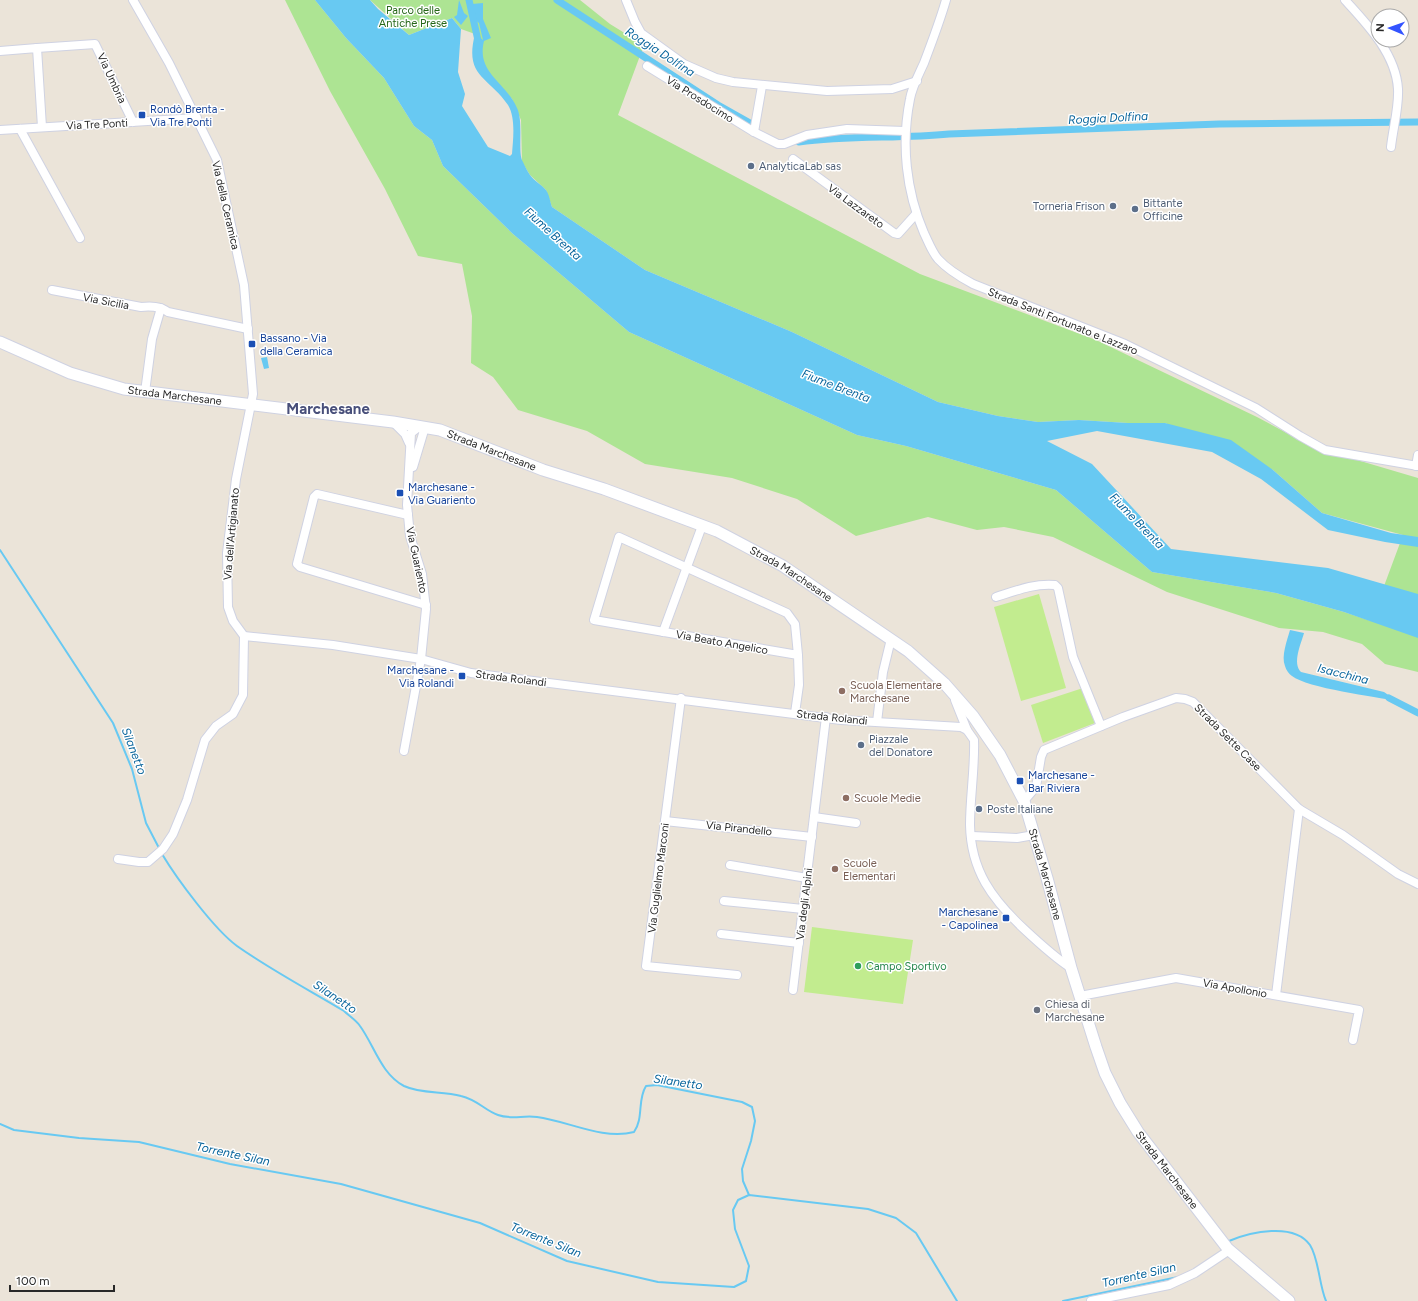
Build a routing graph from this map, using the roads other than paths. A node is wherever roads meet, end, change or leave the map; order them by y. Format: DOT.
graph roads {
  1 [pos="133,0"];
  2 [pos="626,0"];
  3 [pos="946,0"];
  4 [pos="1345,0"];
  5 [pos="37,48"];
  6 [pos="0,51"];
  7 [pos="647,66"];
  8 [pos="917,81"];
  9 [pos="762,86"];
  10 [pos="892,89"];
  11 [pos="912,93"];
  12 [pos="197,118"];
  13 [pos="132,122"];
  14 [pos="42,127"];
  15 [pos="20,128"];
  16 [pos="0,130"];
  17 [pos="754,132"];
  18 [pos="906,133"];
  19 [pos="1391,147"];
  20 [pos="793,159"];
  21 [pos="916,214"];
  22 [pos="80,238"];
  23 [pos="52,290"];
  24 [pos="161,308"];
  25 [pos="248,329"];
  26 [pos="0,342"];
  27 [pos="145,392"];
  28 [pos="251,405"];
  29 [pos="393,422"];
  30 [pos="422,426"];
  31 [pos="410,446"];
  32 [pos="1418,455"];
  33 [pos="1417,466"];
  34 [pos="407,485"];
  35 [pos="408,515"];
  36 [pos="702,526"];
  37 [pos="686,566"];
  38 [pos="996,597"];
  39 [pos="426,605"];
  40 [pos="663,632"];
  41 [pos="244,636"];
  42 [pos="891,639"];
  43 [pos="798,655"];
  44 [pos="421,659"];
  45 [pos="953,693"];
  46 [pos="681,698"];
  47 [pos="795,713"];
  48 [pos="826,717"];
  49 [pos="877,722"];
  50 [pos="1101,726"];
  51 [pos="966,730"];
  52 [pos="404,751"];
  53 [pos="1024,801"];
  54 [pos="1299,809"];
  55 [pos="814,817"];
  56 [pos="665,821"];
  57 [pos="856,823"];
  58 [pos="1034,835"];
  59 [pos="812,836"];
  60 [pos="972,836"];
  61 [pos="118,859"];
  62 [pos="730,865"];
  63 [pos="807,878"];
  64 [pos="1418,884"];
  65 [pos="724,901"];
  66 [pos="803,909"];
  67 [pos="721,934"];
  68 [pos="799,942"];
  69 [pos="1071,968"];
  70 [pos="737,975"];
  71 [pos="793,990"];
  72 [pos="1276,995"];
  73 [pos="1080,996"];
  74 [pos="1353,1040"];
  75 [pos="1228,1249"];
  76 [pos="1091,1301"];
  77 [pos="1289,1301"];
  1 -- 12 [label="street, Via della Ceramica"];
  2 -- 9 [label="street"];
  3 -- 8 [label="street, Strada Santi Fortunato e Lazzaro"];
  4 -- 19 [label="street"];
  5 -- 6 [label="street, Via Umbria"];
  5 -- 13 [label="street, Via Umbria"];
  5 -- 14 [label="street"];
  7 -- 17 [label="street, Via Prosdocimo"];
  8 -- 10 [label="street"];
  8 -- 11 [label="street, Strada Santi Fortunato e Lazzaro"];
  9 -- 10 [label="street"];
  9 -- 17 [label="street"];
  10 -- 11 [label="street"];
  11 -- 18 [label="street, Strada Santi Fortunato e Lazzaro"];
  12 -- 13 [label="street, Via Tre Ponti"];
  12 -- 25 [label="street, Via della Ceramica"];
  13 -- 14 [label="street, Via Tre Ponti"];
  14 -- 15 [label="street, Via Tre Ponti"];
  15 -- 16 [label="street, Via Tre Ponti"];
  15 -- 22 [label="street"];
  17 -- 18 [label="street, Via Prosdocimo"];
  18 -- 21 [label="street, Strada Santi Fortunato e Lazzaro"];
  20 -- 21 [label="street, Via Lazzareto"];
  21 -- 33 [label="street, Strada Santi Fortunato e Lazzaro"];
  23 -- 24 [label="street, Via Sicilia"];
  24 -- 25 [label="street, Via Sicilia"];
  24 -- 27 [label="street"];
  25 -- 28 [label="street, Via della Ceramica"];
  26 -- 27 [label="main road, Strada Marchesane"];
  27 -- 28 [label="main road, Strada Marchesane"];
  28 -- 29 [label="main road, Strada Marchesane"];
  28 -- 41 [label="street, Via dell'Artigianato"];
  29 -- 30 [label="main road, Strada Marchesane"];
  29 -- 31 [label="street"];
  30 -- 31 [label="street, Via Guariento"];
  30 -- 34 [label="street, Via Guariento"];
  30 -- 36 [label="main road, Strada Marchesane"];
  31 -- 34 [label="street, Via Guariento"];
  32 -- 33 [label="street, Strada Santi Fortunato e Lazzaro"];
  34 -- 35 [label="street, Via Guariento"];
  35 -- 39 [label="street, Via Guariento"];
  35 -- 39 [label="street"];
  36 -- 37 [label="street, Via Beato Angelico"];
  36 -- 42 [label="main road, Strada Marchesane"];
  37 -- 40 [label="street, Via Beato Angelico"];
  37 -- 40 [label="street"];
  37 -- 43 [label="street"];
  38 -- 50 [label="street"];
  39 -- 44 [label="street, Via Guariento"];
  40 -- 43 [label="street, Via Beato Angelico"];
  41 -- 44 [label="street, Strada Rolandi"];
  41 -- 61 [label="street"];
  42 -- 45 [label="main road, Strada Marchesane"];
  42 -- 49 [label="street"];
  43 -- 47 [label="street"];
  44 -- 46 [label="street, Strada Rolandi"];
  44 -- 52 [label="street"];
  45 -- 51 [label="street"];
  45 -- 53 [label="main road, Strada Marchesane"];
  46 -- 47 [label="street, Strada Rolandi"];
  46 -- 56 [label="street, Via Guglielmo Marconi"];
  47 -- 48 [label="street, Strada Rolandi"];
  48 -- 49 [label="street, Strada Rolandi"];
  48 -- 55 [label="street, Via degli Alpini"];
  49 -- 51 [label="street, Strada Rolandi"];
  50 -- 53 [label="street, Strada Sette Case"];
  50 -- 54 [label="street, Strada Sette Case"];
  51 -- 60 [label="street"];
  53 -- 58 [label="main road, Strada Marchesane"];
  54 -- 64 [label="street, Strada Sette Case"];
  54 -- 72 [label="street"];
  55 -- 57 [label="street"];
  55 -- 59 [label="street, Via degli Alpini"];
  56 -- 59 [label="street, Via Pirandello"];
  56 -- 70 [label="street, Via Guglielmo Marconi"];
  58 -- 60 [label="street"];
  58 -- 69 [label="main road, Strada Marchesane"];
  59 -- 63 [label="street, Via degli Alpini"];
  60 -- 69 [label="street"];
  62 -- 63 [label="street"];
  63 -- 66 [label="street, Via degli Alpini"];
  65 -- 66 [label="street"];
  66 -- 68 [label="street, Via degli Alpini"];
  67 -- 68 [label="street"];
  68 -- 71 [label="street, Via degli Alpini"];
  69 -- 73 [label="main road, Strada Marchesane"];
  72 -- 73 [label="street, Via Apollonio"];
  72 -- 74 [label="street, Via Apollonio"];
  73 -- 75 [label="main road, Strada Marchesane"];
  75 -- 76 [label="street"];
  75 -- 77 [label="main road, Strada Marchesane"];
}
